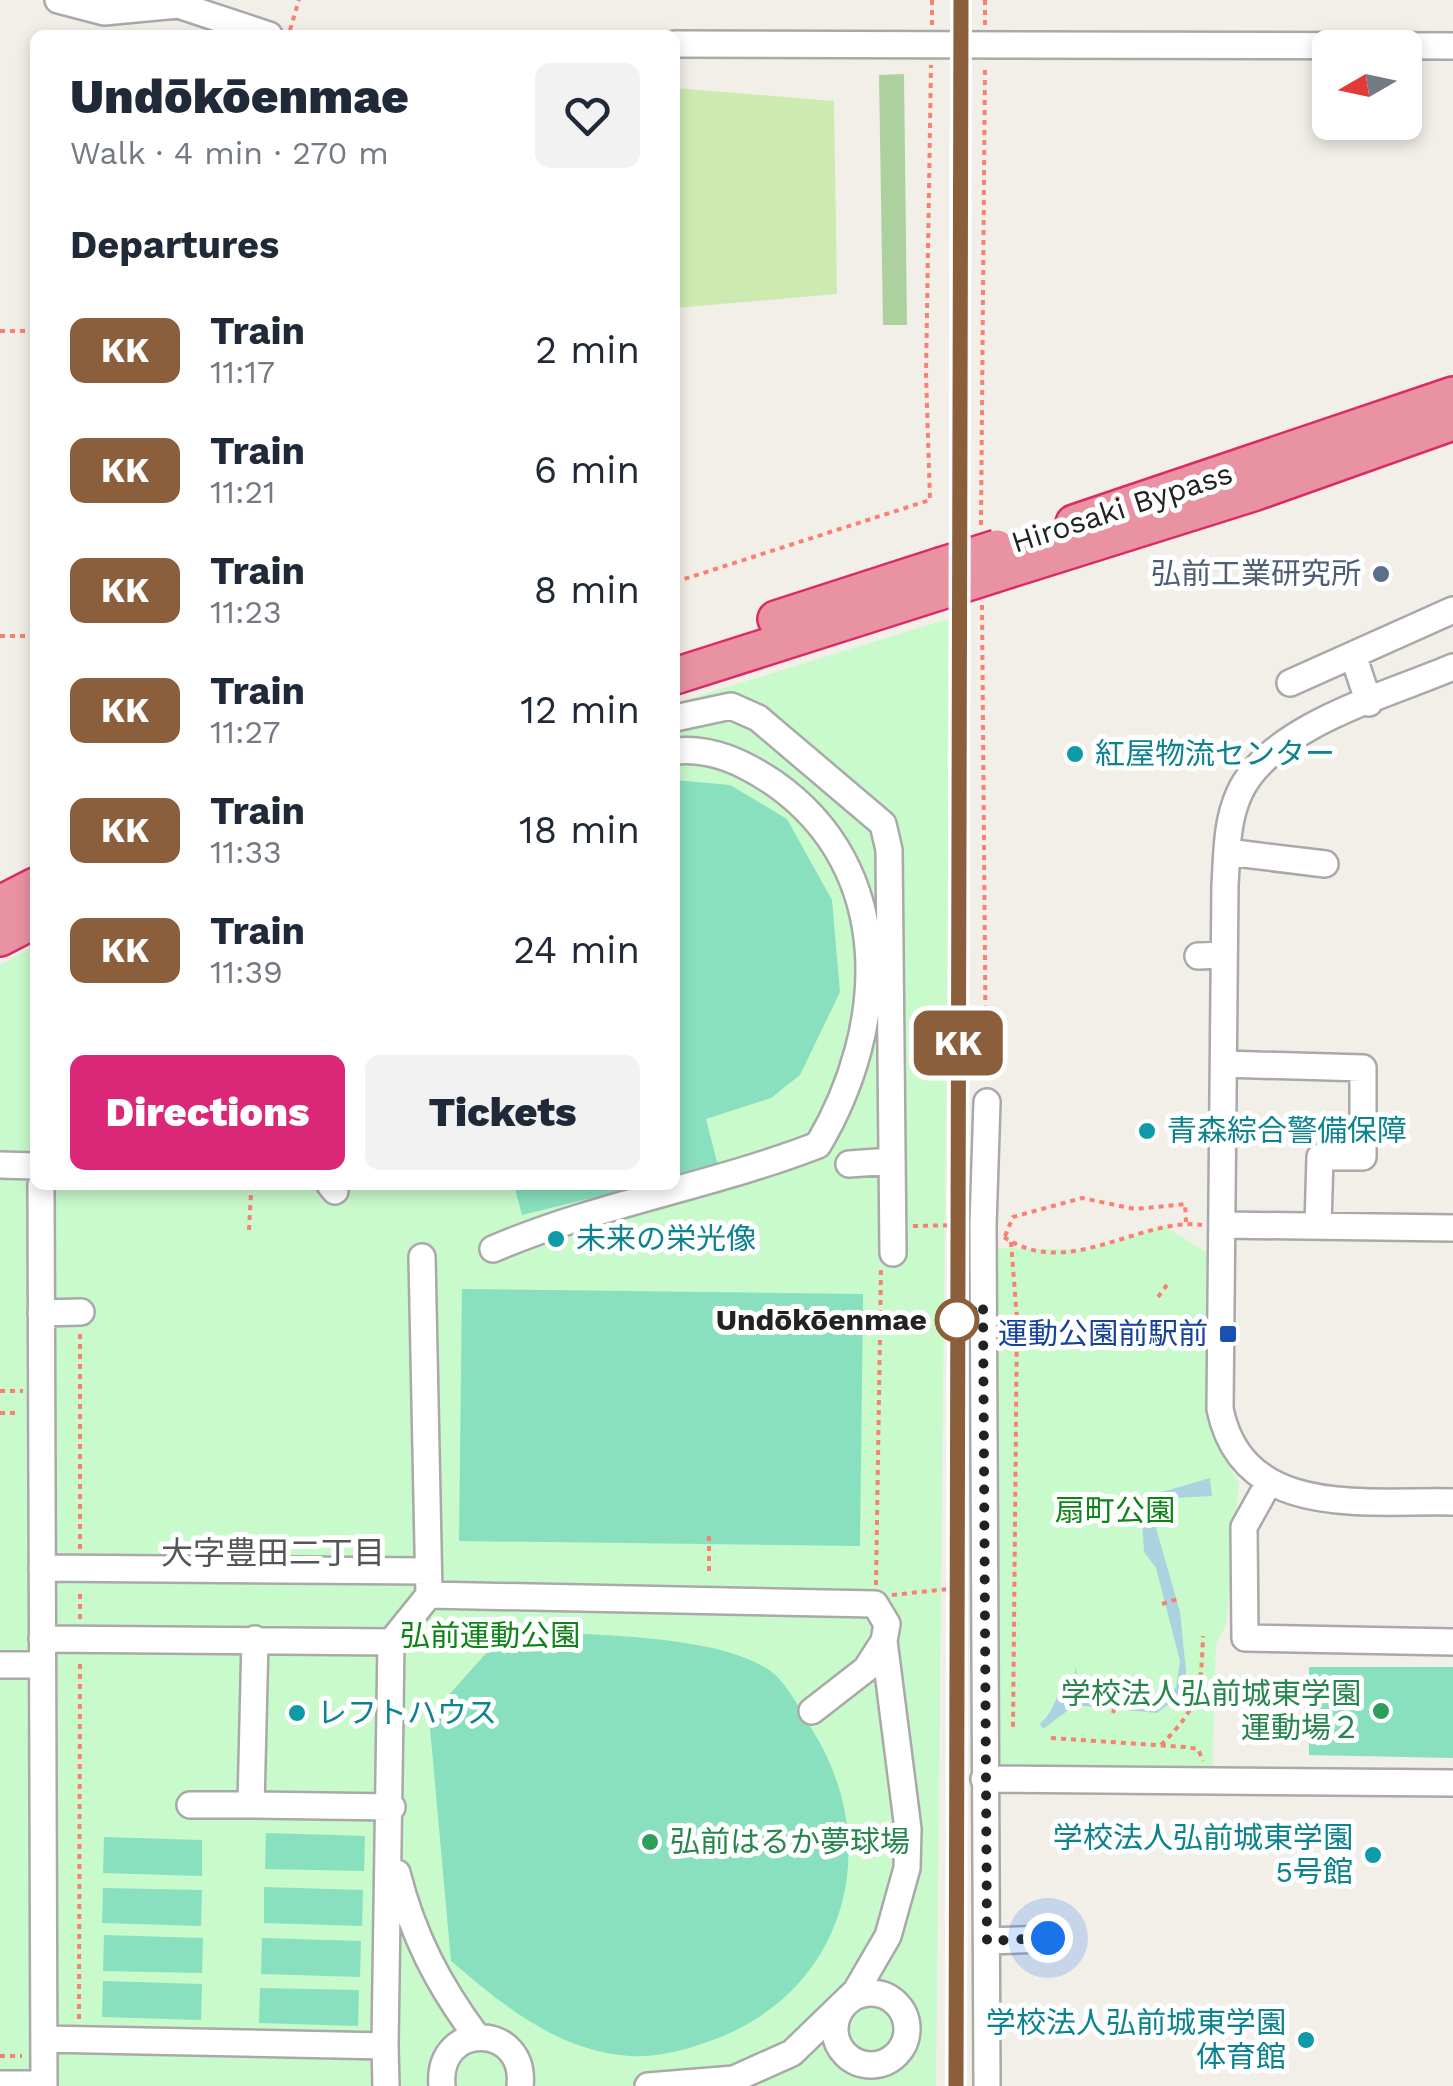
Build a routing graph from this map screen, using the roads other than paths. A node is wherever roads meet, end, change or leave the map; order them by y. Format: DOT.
graph roads {
  1 [pos="58,0"];
  2 [pos="254,30"];
  3 [pos="680,44"];
  4 [pos="1453,46"];
  5 [pos="1453,394"];
  6 [pos="1453,422"];
  7 [pos="988,562"];
  8 [pos="941,578"];
  9 [pos="1453,610"];
  10 [pos="680,650"];
  11 [pos="1353,655"];
  12 [pos="1453,667"];
  13 [pos="680,674"];
  14 [pos="1290,683"];
  15 [pos="1369,702"];
  16 [pos="680,717"];
  17 [pos="680,750"];
  18 [pos="836,782"];
  19 [pos="807,806"];
  20 [pos="1220,838"];
  21 [pos="1324,864"];
  22 [pos="30,889"];
  23 [pos="0,904"];
  24 [pos="30,923"];
  25 [pos="0,938"];
  26 [pos="1224,955"];
  27 [pos="1198,956"];
  28 [pos="1224,1064"];
  29 [pos="986,1102"];
  30 [pos="892,1162"];
  31 [pos="849,1164"];
  32 [pos="0,1166"];
  33 [pos="30,1166"];
  34 [pos="680,1189"];
  35 [pos="41,1190"];
  36 [pos="676,1190"];
  37 [pos="1222,1225"];
  38 [pos="1318,1226"];
  39 [pos="1453,1228"];
  40 [pos="493,1249"];
  41 [pos="887,1254"];
  42 [pos="422,1257"];
  43 [pos="42,1313"];
  44 [pos="81,1318"];
  45 [pos="1268,1484"];
  46 [pos="1453,1502"];
  47 [pos="42,1568"];
  48 [pos="429,1583"];
  49 [pos="255,1639"];
  50 [pos="884,1641"];
  51 [pos="391,1642"];
  52 [pos="1453,1642"];
  53 [pos="42,1652"];
  54 [pos="0,1665"];
  55 [pos="812,1711"];
  56 [pos="984,1779"];
  57 [pos="1453,1783"];
  58 [pos="190,1805"];
  59 [pos="252,1805"];
  60 [pos="392,1807"];
  61 [pos="390,1847"];
  62 [pos="1048,1938"];
  63 [pos="987,1941"];
  64 [pos="477,2037"];
  65 [pos="385,2046"];
  66 [pos="38,2047"];
  67 [pos="0,2084"];
  68 [pos="44,2085"];
  69 [pos="386,2086"];
  70 [pos="442,2086"];
  71 [pos="520,2086"];
  72 [pos="648,2086"];
  73 [pos="987,2086"];
  1 -- 2 [label="street"];
  3 -- 4 [label="street"];
  5 -- 7 [label="highway, Hirosaki Bypass"];
  6 -- 7 [label="highway, Hirosaki Bypass"];
  7 -- 8 [label="highway, Hirosaki Bypass, bridge"];
  8 -- 10 [label="highway, Hirosaki Bypass"];
  8 -- 13 [label="highway, Hirosaki Bypass"];
  9 -- 11 [label="street"];
  11 -- 14 [label="street"];
  11 -- 15 [label="street"];
  12 -- 15 [label="street"];
  15 -- 20 [label="street"];
  16 -- 18 [label="street"];
  17 -- 19 [label="street"];
  18 -- 19 [label="street"];
  18 -- 30 [label="street"];
  19 -- 34 [label="street"];
  20 -- 21 [label="street"];
  20 -- 26 [label="street"];
  22 -- 23 [label="highway"];
  24 -- 25 [label="highway"];
  26 -- 27 [label="street"];
  26 -- 28 [label="street"];
  28 -- 37 [label="street"];
  28 -- 38 [label="street"];
  29 -- 56 [label="street"];
  30 -- 31 [label="street"];
  30 -- 41 [label="street"];
  32 -- 33 [label="street"];
  35 -- 43 [label="street"];
  36 -- 40 [label="street"];
  37 -- 38 [label="street"];
  37 -- 45 [label="street"];
  38 -- 39 [label="street"];
  42 -- 48 [label="street"];
  43 -- 44 [label="street"];
  43 -- 47 [label="street"];
  45 -- 46 [label="street"];
  45 -- 52 [label="street"];
  47 -- 48 [label="street"];
  47 -- 53 [label="street"];
  48 -- 50 [label="street"];
  48 -- 51 [label="street"];
  49 -- 51 [label="street"];
  49 -- 53 [label="street"];
  49 -- 59 [label="street"];
  50 -- 55 [label="street"];
  50 -- 72 [label="street"];
  51 -- 60 [label="street"];
  53 -- 54 [label="street"];
  53 -- 66 [label="street"];
  56 -- 57 [label="street"];
  56 -- 63 [label="street"];
  58 -- 59 [label="street"];
  59 -- 60 [label="street"];
  60 -- 61 [label="street"];
  61 -- 64 [label="street"];
  61 -- 65 [label="street"];
  62 -- 63 [label="street"];
  63 -- 73 [label="street"];
  64 -- 70 [label="street"];
  64 -- 71 [label="street"];
  65 -- 66 [label="street"];
  65 -- 69 [label="street"];
  66 -- 68 [label="street"];
  67 -- 68 [label="street"];
}
